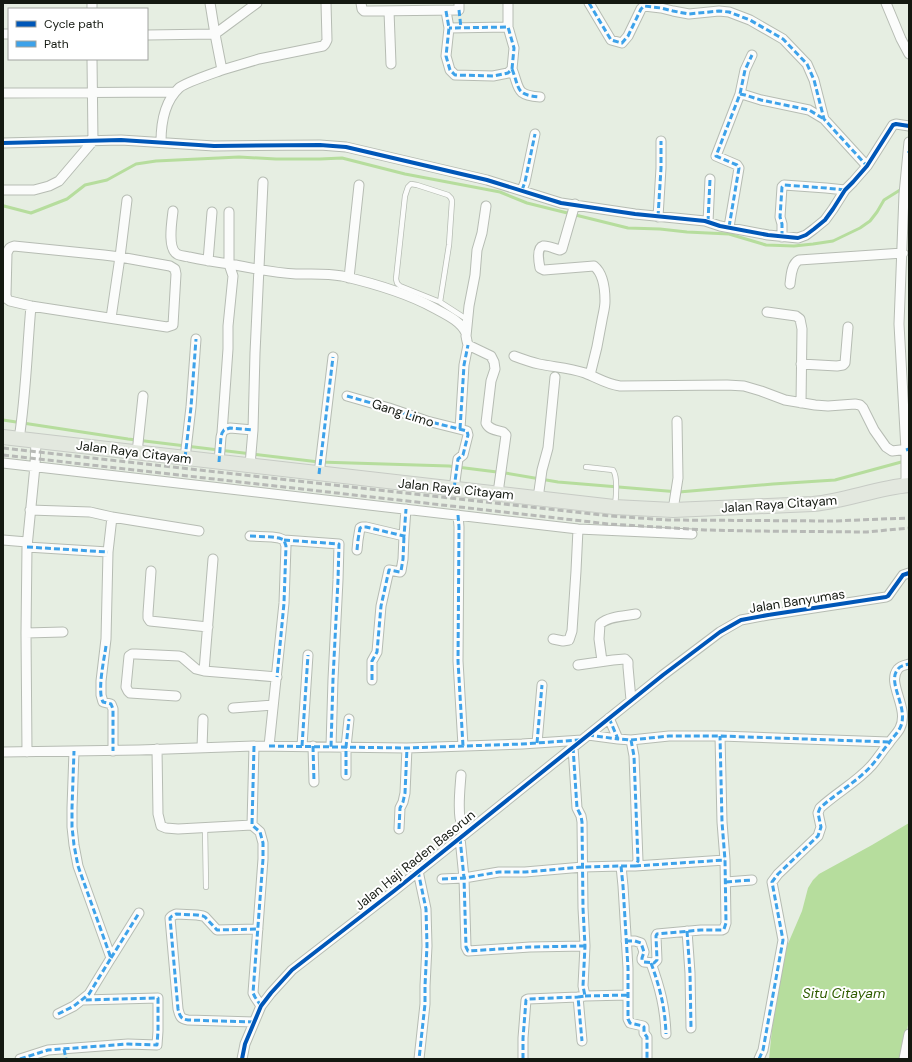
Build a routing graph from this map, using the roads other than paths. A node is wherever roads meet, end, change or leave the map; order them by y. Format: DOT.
graph roads {
  1 [pos="210,3"];
  2 [pos="257,3"];
  3 [pos="326,3"];
  4 [pos="361,3"];
  5 [pos="508,3"];
  6 [pos="589,3"];
  7 [pos="886,3"];
  8 [pos="410,6"];
  9 [pos="459,6"];
  10 [pos="389,11"];
  11 [pos="446,11"];
  12 [pos="508,27"];
  13 [pos="449,28"];
  14 [pos="461,28"];
  15 [pos="215,34"];
  16 [pos="148,35"];
  17 [pos="909,54"];
  18 [pos="752,55"];
  19 [pos="92,60"];
  20 [pos="391,64"];
  21 [pos="512,69"];
  22 [pos="222,70"];
  23 [pos="175,92"];
  24 [pos="3,93"];
  25 [pos="93,93"];
  26 [pos="740,94"];
  27 [pos="540,97"];
  28 [pos="824,119"];
  29 [pos="909,126"];
  30 [pos="535,134"];
  31 [pos="94,141"];
  32 [pos="661,141"];
  33 [pos="160,142"];
  34 [pos="909,142"];
  35 [pos="3,143"];
  36 [pos="867,166"];
  37 [pos="710,179"];
  38 [pos="263,182"];
  39 [pos="359,185"];
  40 [pos="3,190"];
  41 [pos="522,190"];
  42 [pos="844,190"];
  43 [pos="906,193"];
  44 [pos="127,200"];
  45 [pos="486,206"];
  46 [pos="173,211"];
  47 [pos="573,211"];
  48 [pos="212,212"];
  49 [pos="229,212"];
  50 [pos="658,217"];
  51 [pos="708,222"];
  52 [pos="729,227"];
  53 [pos="782,237"];
  54 [pos="903,253"];
  55 [pos="120,258"];
  56 [pos="208,261"];
  57 [pos="229,264"];
  58 [pos="259,269"];
  59 [pos="349,278"];
  60 [pos="790,284"];
  61 [pos="440,302"];
  62 [pos="31,306"];
  63 [pos="767,312"];
  64 [pos="111,318"];
  65 [pos="468,320"];
  66 [pos="848,327"];
  67 [pos="466,333"];
  68 [pos="196,339"];
  69 [pos="468,345"];
  70 [pos="333,356"];
  71 [pos="514,356"];
  72 [pos="801,364"];
  73 [pos="590,375"];
  74 [pos="555,377"];
  75 [pos="142,396"];
  76 [pos="347,396"];
  77 [pos="801,402"];
  78 [pos="677,421"];
  79 [pos="460,429"];
  80 [pos="253,434"];
  81 [pos="20,435"];
  82 [pos="3,437"];
  83 [pos="221,437"];
  84 [pos="36,441"];
  85 [pos="138,448"];
  86 [pos="186,452"];
  87 [pos="907,452"];
  88 [pos="219,459"];
  89 [pos="250,462"];
  90 [pos="3,463"];
  91 [pos="35,466"];
  92 [pos="586,467"];
  93 [pos="319,469"];
  94 [pos="907,482"];
  95 [pos="499,488"];
  96 [pos="454,489"];
  97 [pos="538,494"];
  98 [pos="615,500"];
  99 [pos="674,505"];
  100 [pos="406,509"];
  101 [pos="30,510"];
  102 [pos="458,515"];
  103 [pos="112,517"];
  104 [pos="578,529"];
  105 [pos="199,531"];
  106 [pos="692,534"];
  107 [pos="250,536"];
  108 [pos="404,536"];
  109 [pos="3,540"];
  110 [pos="284,540"];
  111 [pos="27,545"];
  112 [pos="357,550"];
  113 [pos="108,552"];
  114 [pos="213,559"];
  115 [pos="151,571"];
  116 [pos="909,573"];
  117 [pos="636,614"];
  118 [pos="208,627"];
  119 [pos="64,632"];
  120 [pos="26,633"];
  121 [pos="553,639"];
  122 [pos="308,655"];
  123 [pos="602,661"];
  124 [pos="909,664"];
  125 [pos="578,665"];
  126 [pos="204,671"];
  127 [pos="277,677"];
  128 [pos="372,680"];
  129 [pos="542,685"];
  130 [pos="176,696"];
  131 [pos="631,700"];
  132 [pos="273,705"];
  133 [pos="233,708"];
  134 [pos="609,718"];
  135 [pos="203,719"];
  136 [pos="349,719"];
  137 [pos="720,736"];
  138 [pos="585,738"];
  139 [pos="618,739"];
  140 [pos="631,740"];
  141 [pos="889,742"];
  142 [pos="537,743"];
  143 [pos="254,746"];
  144 [pos="269,746"];
  145 [pos="302,746"];
  146 [pos="313,746"];
  147 [pos="463,746"];
  148 [pos="331,747"];
  149 [pos="346,747"];
  150 [pos="574,747"];
  151 [pos="202,748"];
  152 [pos="407,748"];
  153 [pos="157,749"];
  154 [pos="74,751"];
  155 [pos="113,751"];
  156 [pos="3,752"];
  157 [pos="27,752"];
  158 [pos="461,775"];
  159 [pos="346,776"];
  160 [pos="314,782"];
  161 [pos="252,825"];
  162 [pos="205,827"];
  163 [pos="399,829"];
  164 [pos="463,836"];
  165 [pos="725,860"];
  166 [pos="620,866"];
  167 [pos="635,866"];
  168 [pos="583,867"];
  169 [pos="418,872"];
  170 [pos="464,878"];
  171 [pos="442,879"];
  172 [pos="752,880"];
  173 [pos="726,882"];
  174 [pos="206,887"];
  175 [pos="139,913"];
  176 [pos="258,929"];
  177 [pos="687,931"];
  178 [pos="626,941"];
  179 [pos="585,946"];
  180 [pos="112,958"];
  181 [pos="651,963"];
  182 [pos="628,995"];
  183 [pos="581,996"];
  184 [pos="83,1000"];
  185 [pos="261,1006"];
  186 [pos="58,1014"];
  187 [pos="254,1022"];
  188 [pos="691,1028"];
  189 [pos="666,1034"];
  190 [pos="909,1034"];
  191 [pos="582,1041"];
  192 [pos="64,1049"];
  193 [pos="20,1059"];
  194 [pos="66,1059"];
  195 [pos="242,1059"];
  196 [pos="419,1059"];
  197 [pos="523,1059"];
  198 [pos="647,1059"];
  199 [pos="759,1059"];
  200 [pos="904,1059"];
  1 -- 15 [label="street"];
  2 -- 15 [label="street"];
  3 -- 22 [label="street"];
  4 -- 10 [label="street"];
  5 -- 12 [label="street"];
  6 -- 28 [label="street"];
  7 -- 17 [label="street"];
  8 -- 10 [label="street"];
  8 -- 11 [label="street"];
  9 -- 11 [label="street"];
  9 -- 14 [label="street"];
  10 -- 20 [label="street"];
  11 -- 13 [label="street"];
  12 -- 14 [label="street"];
  12 -- 21 [label="street"];
  13 -- 14 [label="street"];
  13 -- 21 [label="street"];
  15 -- 16 [label="street"];
  15 -- 22 [label="street"];
  18 -- 26 [label="street"];
  19 -- 25 [label="street"];
  21 -- 27 [label="street"];
  22 -- 23 [label="street"];
  23 -- 25 [label="street"];
  23 -- 33 [label="street"];
  24 -- 25 [label="street"];
  25 -- 31 [label="street"];
  26 -- 28 [label="street"];
  26 -- 52 [label="street"];
  28 -- 36 [label="street"];
  29 -- 36 [label="street"];
  30 -- 41 [label="street"];
  31 -- 33 [label="street"];
  31 -- 35 [label="street"];
  31 -- 40 [label="street"];
  32 -- 50 [label="street"];
  33 -- 41 [label="street"];
  34 -- 43 [label="street"];
  36 -- 42 [label="street"];
  37 -- 51 [label="street"];
  38 -- 58 [label="street"];
  39 -- 59 [label="street"];
  41 -- 47 [label="street"];
  42 -- 53 [label="street"];
  42 -- 53 [label="street"];
  43 -- 54 [label="street"];
  44 -- 55 [label="street"];
  45 -- 65 [label="street"];
  46 -- 56 [label="street"];
  47 -- 50 [label="street"];
  47 -- 73 [label="street"];
  48 -- 56 [label="street"];
  49 -- 57 [label="street"];
  50 -- 51 [label="street"];
  51 -- 52 [label="street"];
  52 -- 53 [label="street"];
  54 -- 60 [label="street"];
  54 -- 87 [label="street"];
  55 -- 62 [label="street"];
  55 -- 64 [label="street"];
  55 -- 64 [label="street"];
  56 -- 57 [label="street"];
  57 -- 58 [label="street"];
  57 -- 83 [label="street"];
  58 -- 59 [label="street"];
  58 -- 80 [label="street"];
  59 -- 67 [label="street"];
  61 -- 61 [label="lane"];
  61 -- 65 [label="lane"];
  62 -- 64 [label="street"];
  62 -- 81 [label="street"];
  63 -- 72 [label="street"];
  65 -- 67 [label="street"];
  66 -- 72 [label="street"];
  67 -- 69 [label="street"];
  68 -- 86 [label="street"];
  69 -- 79 [label="street"];
  69 -- 95 [label="street"];
  70 -- 93 [label="street"];
  71 -- 73 [label="street"];
  72 -- 77 [label="street"];
  73 -- 77 [label="street"];
  74 -- 97 [label="street"];
  75 -- 85 [label="street"];
  76 -- 79 [label="street, Gang Limo"];
  77 -- 87 [label="street"];
  78 -- 99 [label="street"];
  79 -- 96 [label="street"];
  80 -- 83 [label="street"];
  80 -- 89 [label="street"];
  81 -- 82 [label="main road, Jalan Raya Citayam"];
  81 -- 84 [label="main road, Jalan Raya Citayam"];
  83 -- 88 [label="street"];
  84 -- 85 [label="main road, Jalan Raya Citayam"];
  84 -- 91 [label="street"];
  85 -- 86 [label="main road, Jalan Raya Citayam"];
  86 -- 88 [label="main road, Jalan Raya Citayam"];
  87 -- 94 [label="street"];
  88 -- 89 [label="main road, Jalan Raya Citayam"];
  89 -- 93 [label="main road, Jalan Raya Citayam"];
  90 -- 91 [label="street"];
  91 -- 100 [label="street"];
  91 -- 101 [label="street"];
  92 -- 98 [label="lane"];
  93 -- 96 [label="main road, Jalan Raya Citayam"];
  94 -- 99 [label="main road, Jalan Raya Citayam"];
  95 -- 96 [label="main road, Jalan Raya Citayam"];
  95 -- 97 [label="main road, Jalan Raya Citayam"];
  97 -- 98 [label="main road, Jalan Raya Citayam"];
  98 -- 99 [label="main road, Jalan Raya Citayam"];
  100 -- 102 [label="street"];
  100 -- 108 [label="street"];
  101 -- 103 [label="street"];
  101 -- 111 [label="street"];
  102 -- 104 [label="street"];
  102 -- 147 [label="street"];
  103 -- 105 [label="street"];
  103 -- 113 [label="street"];
  104 -- 106 [label="street"];
  104 -- 121 [label="street"];
  107 -- 110 [label="street"];
  108 -- 112 [label="street"];
  108 -- 128 [label="street"];
  109 -- 111 [label="street"];
  110 -- 127 [label="street"];
  110 -- 148 [label="street"];
  111 -- 113 [label="street"];
  111 -- 120 [label="street"];
  113 -- 155 [label="street"];
  114 -- 118 [label="street"];
  115 -- 118 [label="street"];
  116 -- 131 [label="street, Jalan Banyumas"];
  117 -- 123 [label="street"];
  118 -- 126 [label="street"];
  119 -- 120 [label="street"];
  120 -- 157 [label="street"];
  122 -- 145 [label="street"];
  123 -- 125 [label="street"];
  123 -- 131 [label="street"];
  124 -- 141 [label="street"];
  126 -- 127 [label="street"];
  126 -- 130 [label="street"];
  127 -- 132 [label="street"];
  129 -- 142 [label="street"];
  131 -- 134 [label="street, Jalan Haji Raden Basorun"];
  132 -- 133 [label="street"];
  132 -- 144 [label="street"];
  134 -- 138 [label="street, Jalan Haji Raden Basorun"];
  134 -- 139 [label="street"];
  135 -- 151 [label="street"];
  136 -- 149 [label="street"];
  137 -- 140 [label="street"];
  137 -- 141 [label="street"];
  137 -- 165 [label="street"];
  138 -- 139 [label="street"];
  138 -- 142 [label="street"];
  138 -- 150 [label="street, Jalan Haji Raden Basorun"];
  139 -- 140 [label="street"];
  140 -- 167 [label="street"];
  141 -- 199 [label="street"];
  142 -- 147 [label="street"];
  143 -- 144 [label="street"];
  143 -- 151 [label="street"];
  143 -- 161 [label="street"];
  144 -- 145 [label="street"];
  145 -- 146 [label="street"];
  146 -- 148 [label="street"];
  146 -- 160 [label="street"];
  147 -- 152 [label="street"];
  148 -- 149 [label="street"];
  149 -- 152 [label="street"];
  149 -- 159 [label="street"];
  150 -- 164 [label="street, Jalan Haji Raden Basorun"];
  150 -- 168 [label="street"];
  151 -- 153 [label="street"];
  152 -- 163 [label="street"];
  153 -- 155 [label="street"];
  153 -- 162 [label="street"];
  154 -- 155 [label="street"];
  154 -- 157 [label="street"];
  154 -- 180 [label="street"];
  156 -- 157 [label="street"];
  158 -- 164 [label="street"];
  161 -- 162 [label="street"];
  161 -- 176 [label="street"];
  162 -- 174 [label="lane"];
  164 -- 169 [label="street, Jalan Haji Raden Basorun"];
  164 -- 170 [label="street"];
  165 -- 167 [label="street"];
  165 -- 173 [label="street"];
  166 -- 167 [label="street"];
  166 -- 168 [label="street"];
  166 -- 178 [label="street"];
  168 -- 170 [label="street"];
  168 -- 179 [label="street"];
  169 -- 185 [label="street, Jalan Haji Raden Basorun"];
  169 -- 196 [label="street"];
  170 -- 171 [label="street"];
  170 -- 179 [label="street"];
  172 -- 173 [label="street"];
  173 -- 177 [label="street"];
  175 -- 180 [label="street"];
  176 -- 185 [label="street"];
  176 -- 187 [label="street"];
  177 -- 181 [label="street"];
  177 -- 188 [label="street"];
  178 -- 181 [label="street"];
  178 -- 182 [label="street"];
  179 -- 183 [label="street"];
  180 -- 184 [label="street"];
  181 -- 189 [label="street"];
  182 -- 183 [label="street"];
  182 -- 198 [label="street"];
  183 -- 191 [label="street"];
  183 -- 197 [label="street"];
  184 -- 186 [label="street"];
  184 -- 192 [label="street"];
  185 -- 187 [label="street, Jalan Haji Raden Basorun"];
  187 -- 195 [label="street, Jalan Haji Raden Basorun"];
  190 -- 200 [label="street"];
  192 -- 193 [label="street"];
  192 -- 194 [label="street"];
}
